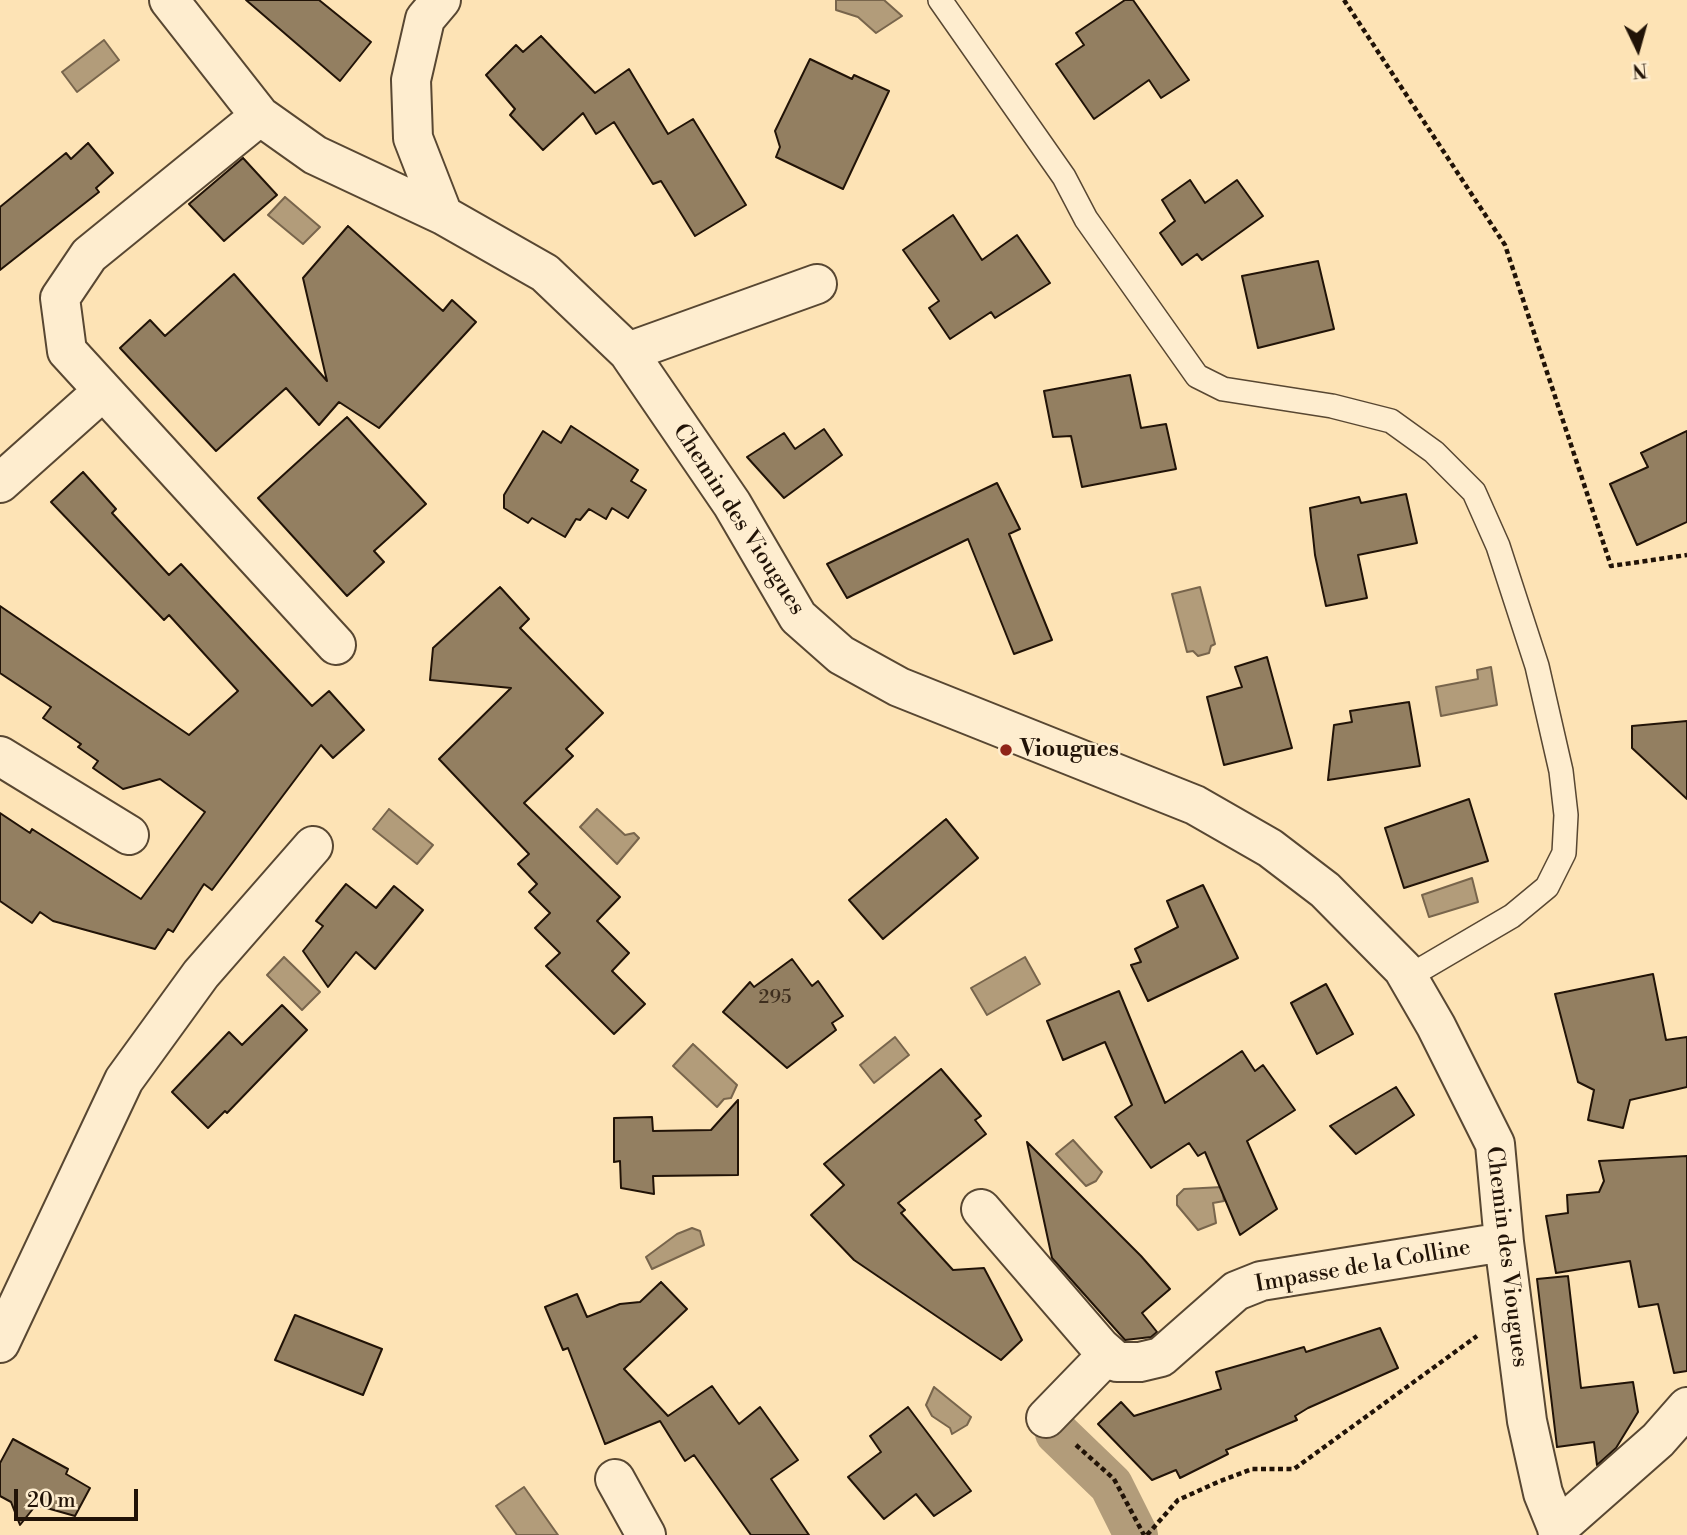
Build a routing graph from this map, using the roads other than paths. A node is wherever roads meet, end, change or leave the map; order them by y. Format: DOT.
graph roads {
  1 [pos="169,0"];
  2 [pos="441,0"];
  3 [pos="940,0"];
  4 [pos="261,117"];
  5 [pos="443,215"];
  6 [pos="817,284"];
  7 [pos="628,352"];
  8 [pos="103,391"];
  9 [pos="0,483"];
  10 [pos="336,645"];
  11 [pos="0,756"];
  12 [pos="129,835"];
  13 [pos="313,846"];
  14 [pos="1408,977"];
  15 [pos="981,1209"];
  16 [pos="1504,1242"];
  17 [pos="0,1343"];
  18 [pos="1108,1354"];
  19 [pos="1687,1407"];
  20 [pos="1046,1419"];
  21 [pos="615,1479"];
  22 [pos="1559,1532"];
  23 [pos="646,1535"];
  1 -- 4 [label="street, Chemin des Viougues"];
  2 -- 5 [label="street"];
  3 -- 14 [label="lane"];
  4 -- 5 [label="street, Chemin des Viougues"];
  4 -- 8 [label="street"];
  5 -- 7 [label="street, Chemin des Viougues"];
  6 -- 7 [label="street"];
  7 -- 14 [label="street, Chemin des Viougues"];
  8 -- 9 [label="street"];
  8 -- 10 [label="street"];
  11 -- 12 [label="street"];
  13 -- 17 [label="street"];
  14 -- 16 [label="street, Chemin des Viougues"];
  15 -- 18 [label="street"];
  16 -- 18 [label="street, Impasse de la Colline"];
  16 -- 22 [label="street, Chemin des Viougues"];
  18 -- 20 [label="street"];
  19 -- 22 [label="street"];
  21 -- 23 [label="street"];
}
